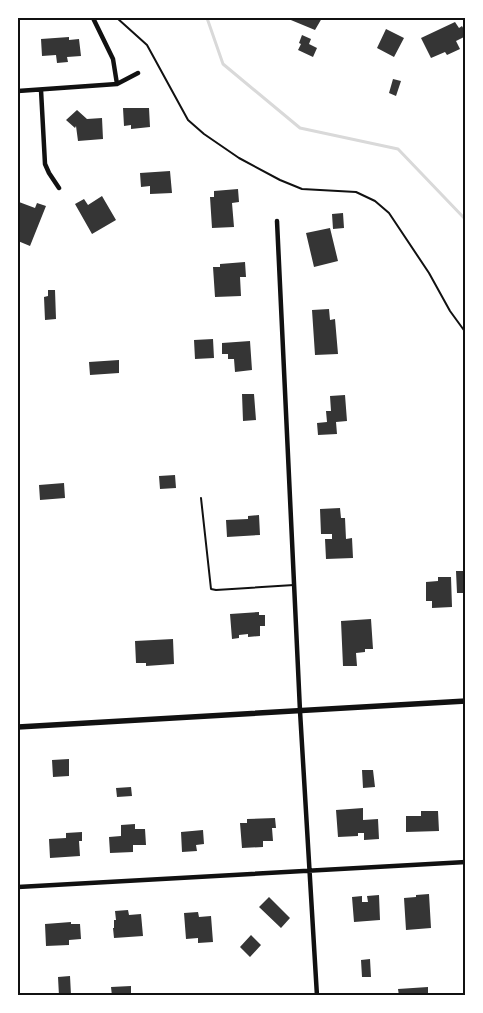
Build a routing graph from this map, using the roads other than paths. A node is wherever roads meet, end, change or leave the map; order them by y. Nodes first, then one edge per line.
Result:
1 (93, 18) edge
2 (138, 73) dead end
3 (117, 84) junction
4 (41, 90) junction
5 (18, 91) edge
6 (58, 188) dead end
7 (277, 221) dead end
8 (201, 498) dead end
9 (295, 585) junction
10 (466, 701) edge
11 (300, 711) junction
12 (18, 727) edge
13 (466, 862) edge
14 (310, 871) junction
15 (18, 887) edge
16 (317, 996) edge

1 - 3 street
2 - 3 street
3 - 4 street
4 - 5 street
4 - 6 street
7 - 9 street
8 - 9 lane
9 - 11 street
10 - 11 main road
11 - 12 main road
11 - 14 street
13 - 14 street
14 - 15 street
14 - 16 street

